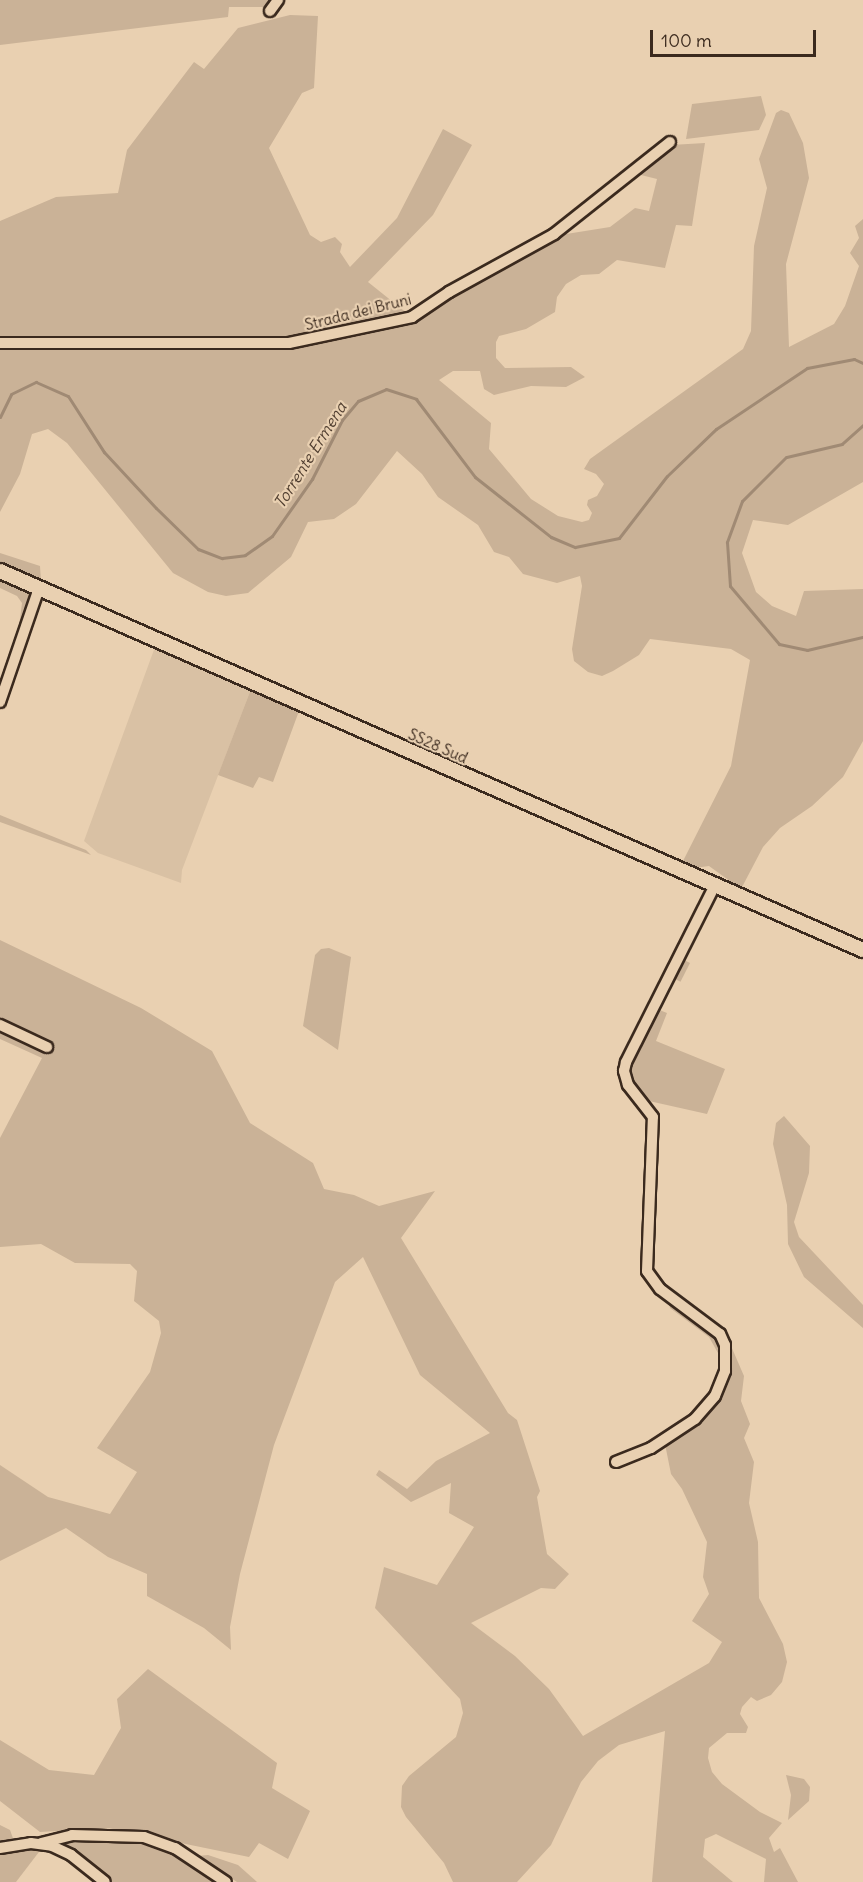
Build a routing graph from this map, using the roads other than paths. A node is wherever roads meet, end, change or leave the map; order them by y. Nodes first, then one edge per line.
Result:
1 (278, 0) edge
2 (270, 11) dead end
3 (670, 142) dead end
4 (0, 343) edge
5 (0, 571) edge
6 (39, 588) junction
7 (0, 702) edge
8 (715, 885) junction
9 (863, 950) edge
10 (0, 1025) edge
11 (47, 1047) dead end
12 (616, 1462) dead end
13 (41, 1843) junction
14 (0, 1848) edge
15 (105, 1882) edge
16 (226, 1882) edge

1 - 2 street
3 - 4 street, Strada dei Bruni
5 - 6 main road, SS28 Sud
6 - 7 street
6 - 8 main road, SS28 Sud
8 - 9 main road, SS28 Sud
8 - 12 street
10 - 11 street
13 - 14 street
13 - 15 street
13 - 16 street

